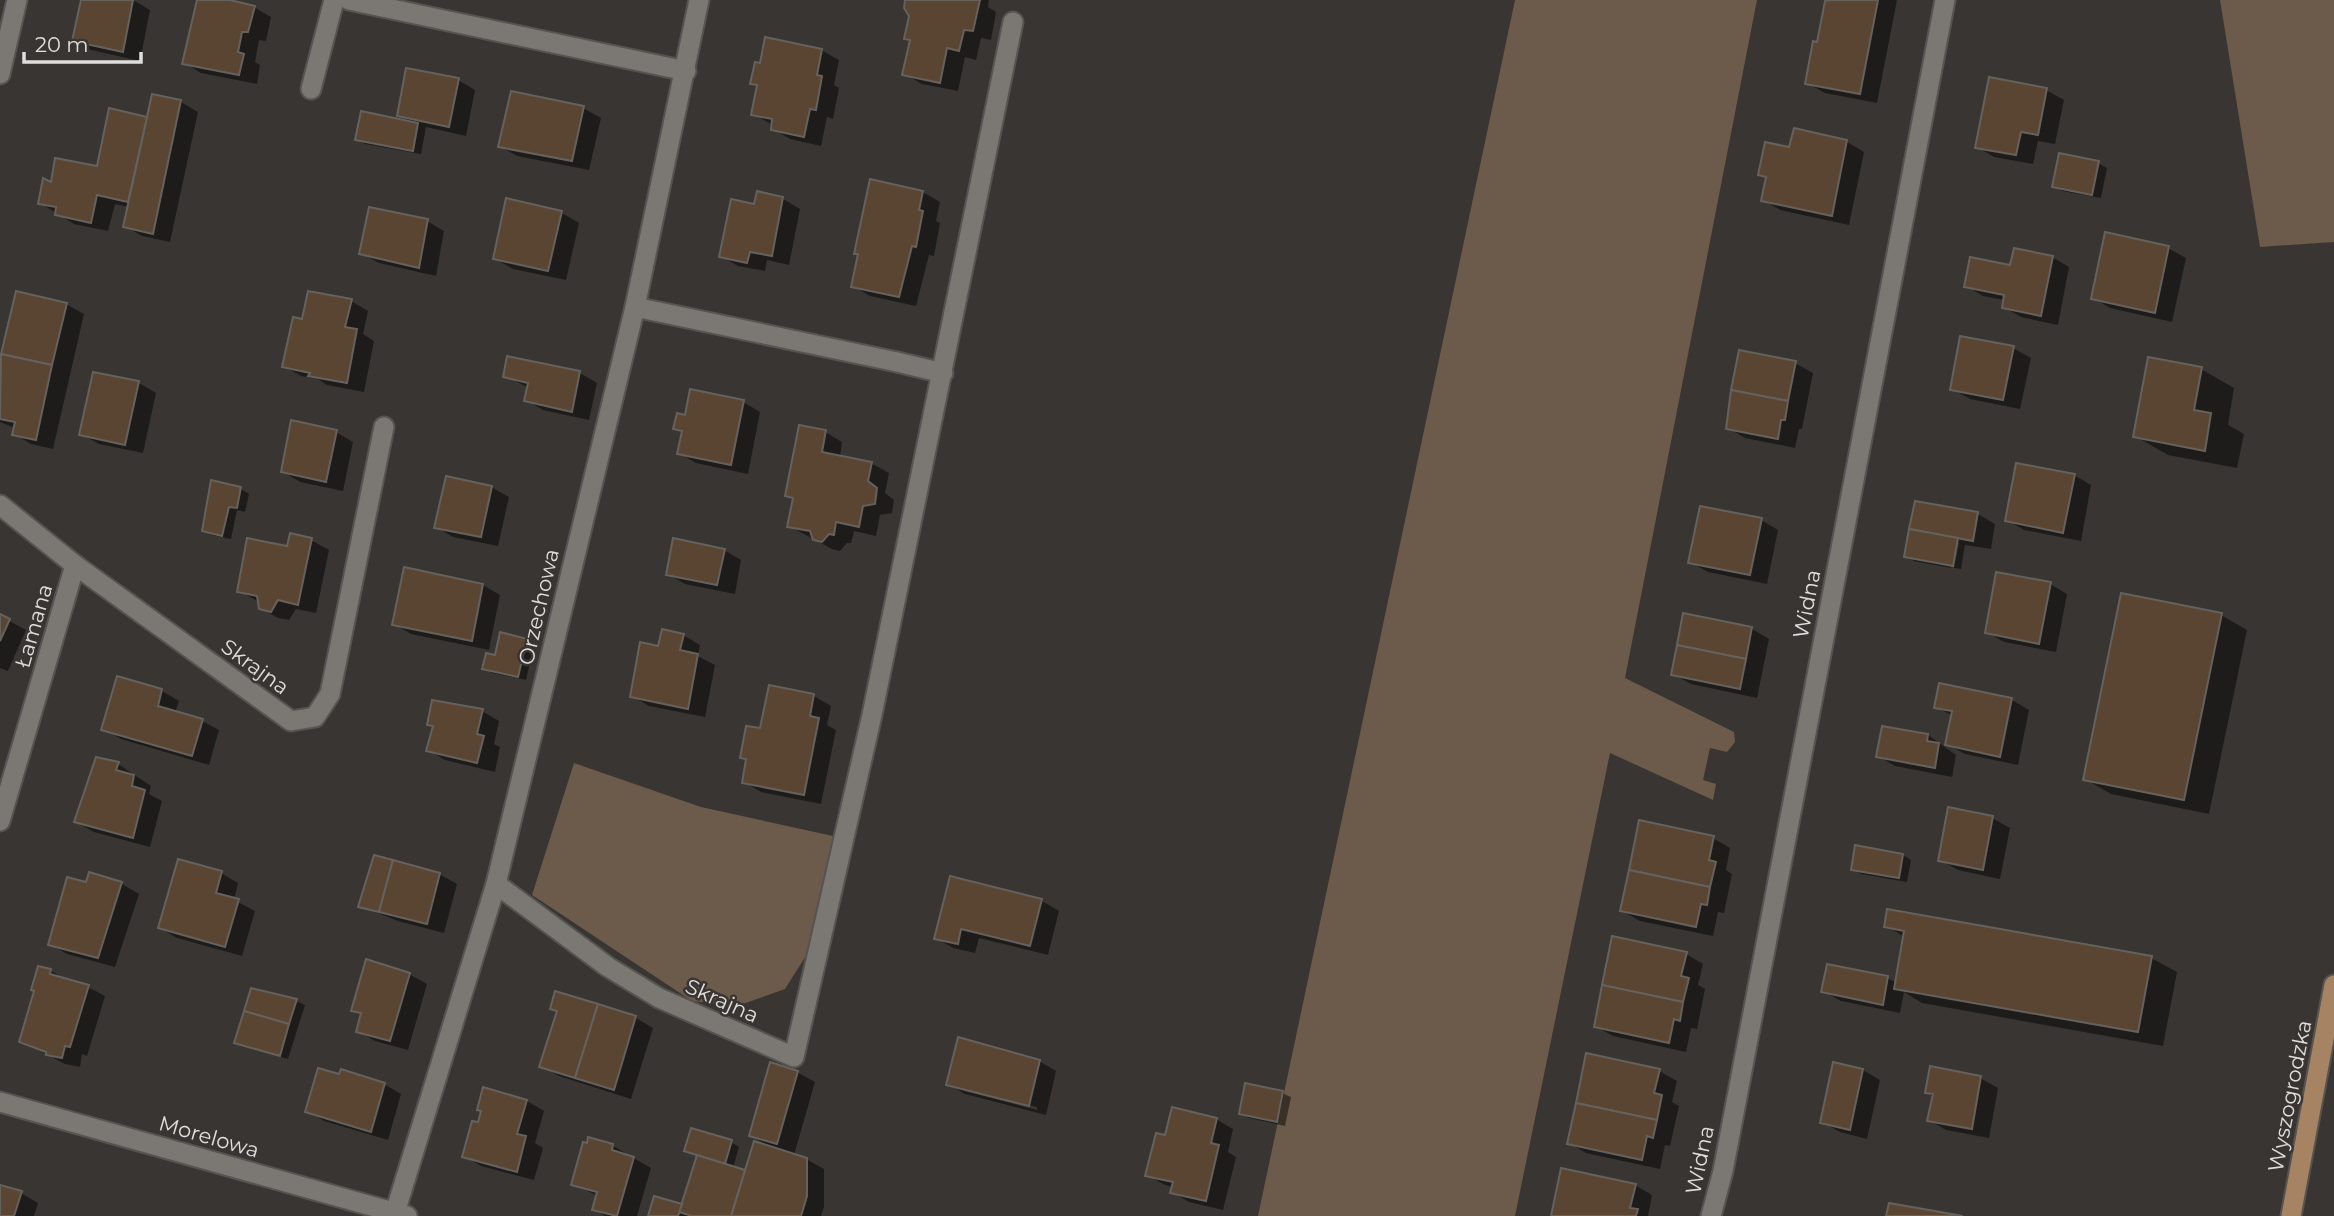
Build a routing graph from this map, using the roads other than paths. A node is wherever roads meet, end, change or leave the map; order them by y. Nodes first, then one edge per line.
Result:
1 (17, 0) edge
2 (334, 0) edge
3 (349, 0) edge
4 (699, 0) edge
5 (1945, 0) edge
6 (1013, 22) dead end
7 (686, 71) junction
8 (0, 74) edge
9 (311, 89) dead end
10 (635, 307) junction
11 (943, 373) junction
12 (384, 427) dead end
13 (0, 505) edge
14 (75, 565) junction
15 (0, 821) edge
16 (496, 884) junction
17 (2334, 985) edge
18 (0, 1102) edge
19 (398, 1215) edge
20 (1711, 1216) edge
21 (2291, 1216) edge

1 - 8 street
2 - 9 street
3 - 7 street
4 - 7 street, Orzechowa
5 - 20 street, Widna
6 - 11 street
7 - 10 street, Orzechowa
10 - 11 street
10 - 16 street, Orzechowa
11 - 16 street, Skrajna
12 - 14 street, Skrajna
13 - 14 street, Skrajna
14 - 15 street, Łamana
16 - 19 street, Orzechowa
17 - 21 main road, Wyszogrodzka
18 - 19 street, Morelowa

